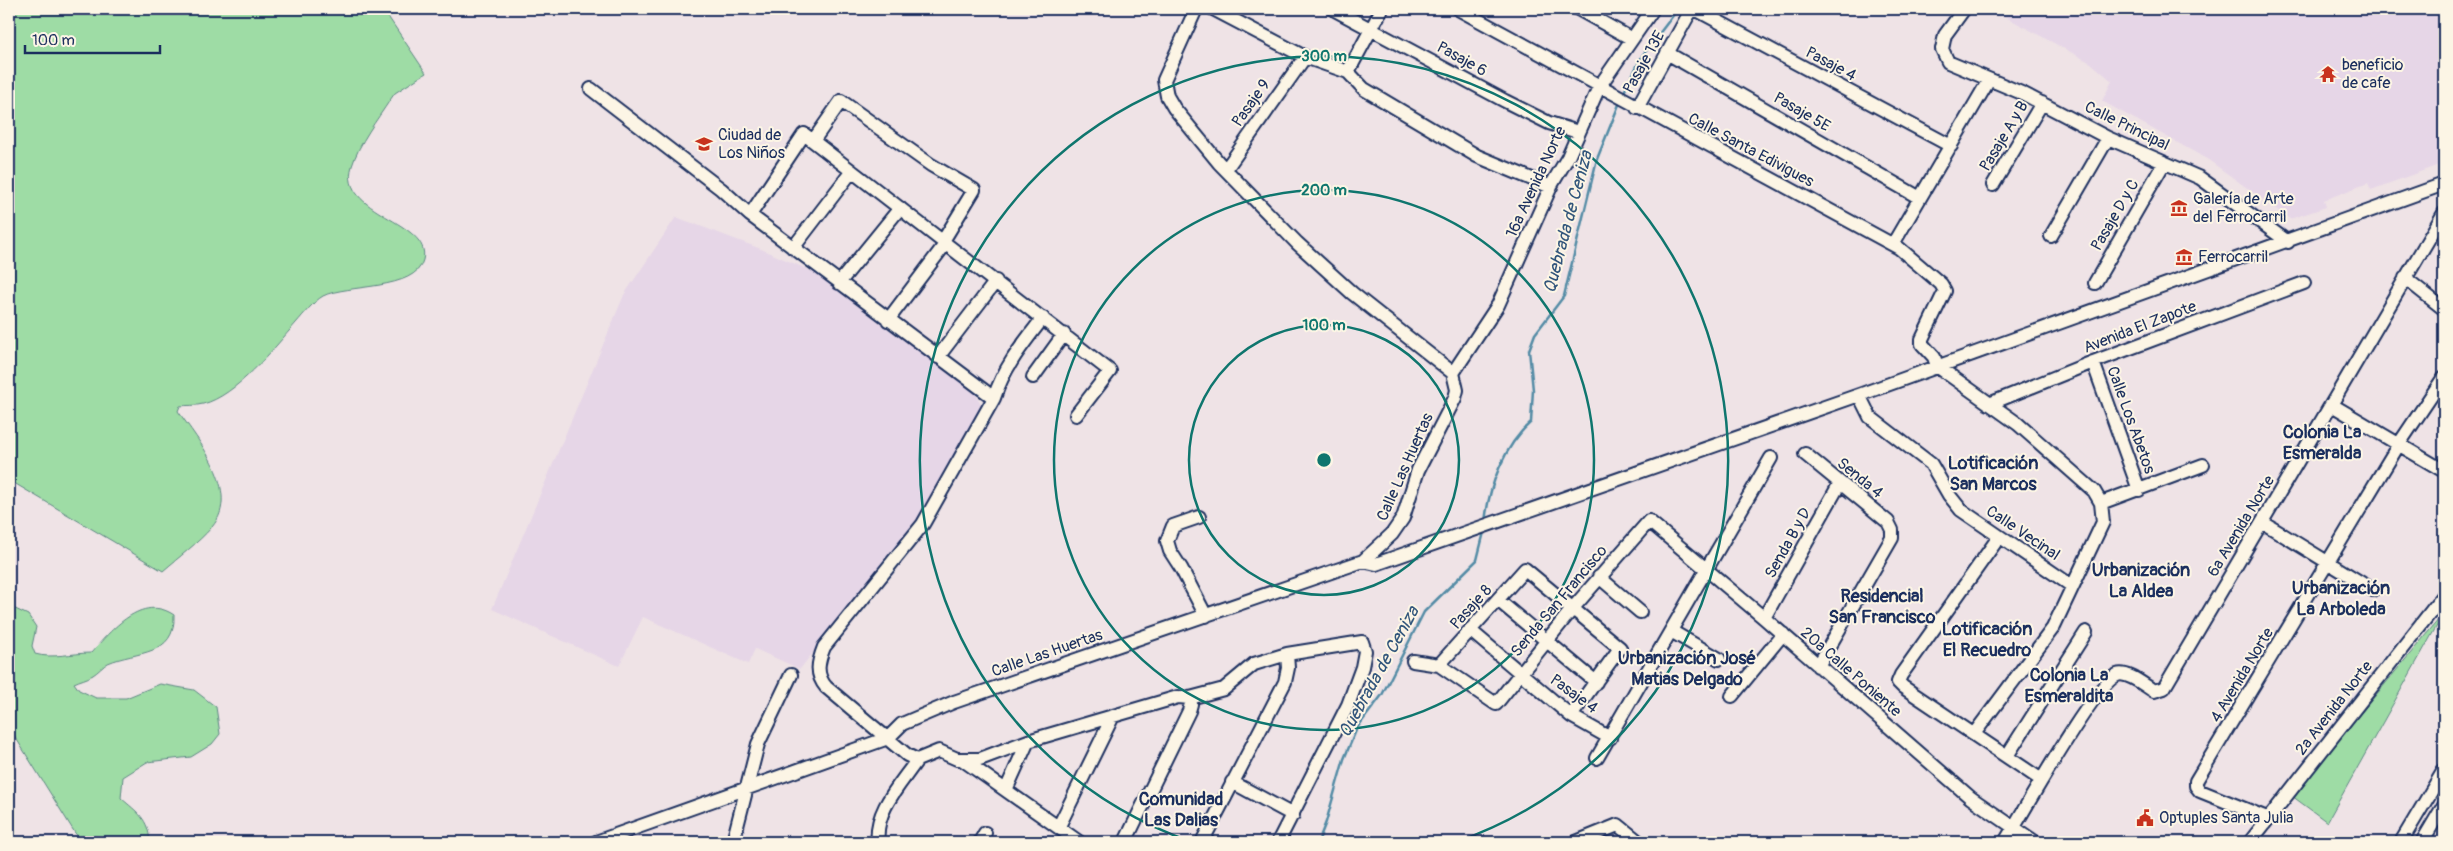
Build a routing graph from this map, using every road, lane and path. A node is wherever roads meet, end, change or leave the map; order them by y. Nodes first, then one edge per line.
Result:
1 (1196, 9) edge
2 (1213, 9) edge
3 (1333, 9) edge
4 (1382, 9) edge
5 (1458, 9) edge
6 (1578, 9) edge
7 (1654, 9) edge
8 (1695, 9) edge
9 (1964, 9) edge
10 (1371, 28) junction
11 (1632, 39) junction
12 (1667, 53) junction
13 (1305, 57) junction
14 (1348, 72) junction
15 (1989, 80) junction
16 (1599, 87) junction
17 (590, 89) dead end
18 (2042, 103) junction
19 (1637, 108) junction
20 (1578, 132) junction
21 (2108, 138) junction
22 (813, 141) junction
23 (1951, 146) junction
24 (2164, 163) junction
25 (1226, 169) junction
26 (852, 171) junction
27 (2444, 184) edge
28 (1993, 185) dead end
29 (1550, 187) junction
30 (1920, 198) junction
31 (900, 208) junction
32 (2444, 213) edge
33 (750, 215) junction
34 (2440, 232) edge
35 (2051, 236) dead end
36 (944, 242) junction
37 (2288, 242) junction
38 (1893, 244) junction
39 (793, 248) junction
40 (2405, 278) junction
41 (996, 281) junction
42 (839, 283) junction
43 (2095, 283) dead end
44 (2304, 283) dead end
45 (2444, 309) edge
46 (1043, 318) junction
47 (888, 320) junction
48 (1064, 334) junction
49 (938, 357) junction
50 (2093, 362) junction
51 (1938, 366) junction
52 (1453, 373) junction
53 (1033, 377) dead end
54 (2443, 381) edge
55 (1859, 395) junction
56 (994, 398) junction
57 (1989, 404) junction
58 (2332, 405) junction
59 (1076, 416) dead end
60 (2399, 444) junction
61 (1805, 454) dead end
62 (1771, 458) dead end
63 (2203, 465) dead end
64 (2444, 471) edge
65 (1840, 483) junction
66 (2139, 490) junction
67 (2100, 503) junction
68 (1199, 517) dead end
69 (1649, 521) joint
70 (2262, 522) junction
71 (2000, 537) junction
72 (1363, 560) junction
73 (2328, 563) junction
74 (1708, 570) junction
75 (1599, 577) junction
76 (2072, 586) junction
77 (2373, 590) dead end
78 (2444, 595) edge
79 (1498, 601) junction
80 (1573, 608) junction
81 (1640, 612) dead end
82 (1206, 616) junction
83 (1764, 618) junction
84 (1471, 631) junction
85 (1671, 631) junction
86 (2086, 632) dead end
87 (1783, 634) junction
88 (1546, 640) junction
89 (1287, 654) junction
90 (1719, 659) dead end
91 (1413, 661) dead end
92 (1439, 665) junction
93 (1818, 666) junction
94 (1520, 673) junction
95 (791, 675) dead end
96 (1596, 682) junction
97 (1732, 696) dead end
98 (1190, 698) junction
99 (1113, 716) junction
100 (1571, 716) junction
101 (1974, 734) junction
102 (888, 738) junction
103 (1610, 738) junction
104 (1028, 741) junction
105 (2007, 756) junction
106 (1597, 758) dead end
107 (917, 760) junction
108 (963, 760) junction
109 (2444, 770) edge
110 (2040, 779) junction
111 (1232, 782) junction
112 (746, 788) junction
113 (1006, 790) junction
114 (2444, 804) edge
115 (1293, 815) junction
116 (2267, 818) junction
117 (1059, 826) junction
118 (2013, 828) junction
119 (614, 839) edge
120 (596, 842) edge
121 (733, 842) edge
122 (878, 842) edge
123 (1079, 842) edge
124 (1125, 842) edge
125 (1202, 842) edge
126 (1278, 842) edge
127 (1576, 842) edge
128 (1640, 842) edge
129 (2005, 842) edge
130 (2035, 842) edge
131 (2250, 842) edge
132 (2402, 842) edge
133 (2422, 842) edge

1 - 25 street
2 - 13 street
3 - 10 street, Pasaje 6
4 - 10 street
5 - 16 street, Calle Santa Edivigues
6 - 11 street
7 - 11 street, 16a Avenida Norte
8 - 12 street, Pasaje 13E
8 - 23 street, Pasaje 4
9 - 15 street, Calle Principal
10 - 14 street
10 - 20 street, Pasaje 6
11 - 16 street, 16a Avenida Norte
12 - 19 street, Pasaje 13E
12 - 30 street, Pasaje 5E
13 - 14 street
13 - 25 street, Pasaje 9
14 - 29 street
15 - 18 street, Calle Principal
15 - 23 street
16 - 19 street, Calle Santa Edivigues
16 - 20 street, 16a Avenida Norte
17 - 33 street
18 - 21 street, Calle Principal
18 - 28 street, Pasaje A y B
19 - 38 street, Calle Santa Edivigues
20 - 29 street, 16a Avenida Norte
21 - 24 street, Calle Principal
21 - 35 street
22 - 26 street
22 - 33 street
22 - 36 street
23 - 30 street
24 - 37 street, Calle Principal
24 - 43 street, Pasaje D y C
25 - 52 street
26 - 31 street
26 - 39 street
27 - 37 street
29 - 52 street, 16a Avenida Norte
30 - 38 street
31 - 36 street
31 - 42 street
32 - 34 street, 6a Avenida Norte
33 - 39 street
34 - 40 street, 6a Avenida Norte
36 - 41 street
36 - 47 street
37 - 51 street
38 - 51 street, Calle Santa Edivigues
39 - 42 street
40 - 45 street
40 - 58 street, 6a Avenida Norte
41 - 46 street
41 - 49 street
42 - 47 street
44 - 50 street, Avenida El Zapote
46 - 48 street
46 - 56 street
47 - 49 street
48 - 53 street
48 - 59 street
49 - 56 street
50 - 57 street, Avenida El Zapote
50 - 66 street, Calle Los Abetos
51 - 55 street
51 - 57 street
52 - 72 street, Calle Las Huertas
54 - 60 street, 4 Avenida Norte
55 - 71 street, Calle Vecinal
55 - 72 street
56 - 102 street
57 - 67 street
58 - 60 street
58 - 70 street, 6a Avenida Norte
60 - 64 street
60 - 73 street, 4 Avenida Norte
61 - 65 street, Senda 4
62 - 74 street
63 - 66 street
65 - 83 street, Senda B y D
65 - 93 street, Senda 4
66 - 67 street
67 - 76 street
68 - 82 street
69 - 74 street, 20a Calle Poniente
69 - 75 street, Senda San Francisco
70 - 73 street
70 - 110 street, 6a Avenida Norte
71 - 76 street, Calle Vecinal
71 - 101 street
72 - 82 street, Calle Las Huertas
73 - 77 street
73 - 116 street, 4 Avenida Norte
74 - 83 street, 20a Calle Poniente
74 - 85 street
75 - 80 street, Senda San Francisco
75 - 81 street
76 - 101 street
78 - 116 street, 2a Avenida Norte
79 - 80 street, Pasaje 8
79 - 84 street, Pasaje 8
79 - 88 street
80 - 88 street, Senda San Francisco
80 - 96 street
82 - 102 street, Calle Las Huertas
83 - 87 street, 20a Calle Poniente
84 - 92 street, Pasaje 8
84 - 94 street, Pasaje 4
85 - 90 street
85 - 103 street
86 - 105 street
87 - 93 street, 20a Calle Poniente
87 - 97 street
88 - 94 street, Senda San Francisco
88 - 96 street
89 - 98 street
89 - 111 street
89 - 115 street
91 - 92 street
92 - 94 street, Senda San Francisco
93 - 118 street, 20a Calle Poniente
94 - 100 street, Pasaje 4
95 - 112 street
96 - 100 street
98 - 99 street
98 - 124 street
99 - 104 street
99 - 117 street
100 - 103 street, Pasaje 4
101 - 105 street
102 - 107 street
102 - 112 street
103 - 106 street
104 - 108 street
104 - 113 street
105 - 110 street
107 - 108 street
107 - 122 street
108 - 113 street
109 - 132 street
110 - 118 street, 6a Avenida Norte
111 - 115 street
111 - 125 street
112 - 119 street
112 - 121 street
113 - 117 street
114 - 133 street
115 - 126 street
116 - 131 street, 2a Avenida Norte
117 - 123 street
118 - 129 street, 6a Avenida Norte
118 - 130 street, 20a Calle Poniente
119 - 120 street
127 - 128 street

